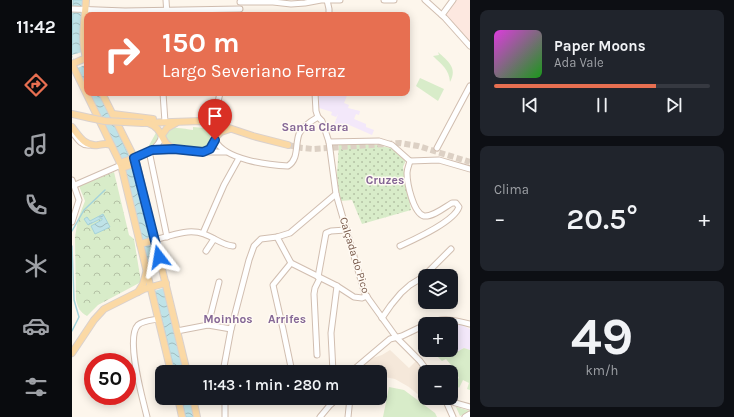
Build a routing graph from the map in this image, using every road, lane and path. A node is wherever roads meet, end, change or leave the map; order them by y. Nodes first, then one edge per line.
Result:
1 (86, 0) edge
2 (166, 0) edge
3 (322, 0) edge
4 (328, 0) edge
5 (340, 0) edge
6 (384, 0) edge
7 (394, 0) edge
8 (425, 0) edge
9 (453, 0) edge
10 (240, 1) edge
11 (240, 8) junction
12 (72, 9) edge
13 (86, 9) junction
14 (166, 9) junction
15 (86, 12) edge
16 (166, 12) edge
17 (239, 12) edge
18 (329, 12) edge
19 (442, 15) junction
20 (84, 27) edge
21 (84, 44) edge
22 (470, 46) edge
23 (84, 61) edge
24 (72, 64) edge
25 (74, 76) edge
26 (470, 86) edge
27 (84, 95) edge
28 (85, 96) edge
29 (104, 96) edge
30 (163, 96) edge
31 (219, 96) edge
32 (315, 96) edge
33 (72, 114) edge
34 (113, 114) junction
35 (318, 117) junction
36 (181, 121) junction
37 (201, 121) junction
38 (164, 122) junction
39 (145, 123) junction
40 (213, 124) junction
41 (72, 127) edge
42 (231, 129) junction
43 (72, 132) edge
44 (162, 135) junction
45 (215, 139) junction
46 (329, 142) junction
47 (90, 145) junction
48 (111, 145) junction
49 (288, 145) tunnel mouth
50 (437, 148) dead end
51 (174, 149) junction
52 (151, 151) junction
53 (203, 152) junction
54 (226, 152) junction
55 (239, 158) junction
56 (133, 161) junction
57 (410, 161) junction
58 (122, 165) junction
59 (470, 169) edge
60 (73, 182) edge
61 (336, 194) junction
62 (72, 222) edge
63 (346, 230) junction
64 (203, 233) junction
65 (277, 237) junction
66 (167, 238) junction
67 (214, 239) junction
68 (154, 241) junction
69 (142, 244) junction
70 (233, 246) dead end
71 (400, 246) dead end
72 (206, 250) dead end
73 (451, 250) dead end
74 (291, 263) junction
75 (146, 270) junction
76 (319, 278) junction
77 (218, 282) dead end
78 (166, 284) junction
79 (336, 286) junction
80 (151, 287) junction
81 (138, 292) junction
82 (367, 296) junction
83 (382, 318) junction
84 (158, 319) junction
85 (458, 321) edge
86 (470, 324) edge
87 (208, 325) junction
88 (418, 328) edge
89 (231, 329) junction
90 (177, 331) junction
91 (396, 337) junction
92 (72, 353) edge
93 (317, 355) dead end
94 (169, 365) edge
95 (185, 365) edge
96 (224, 365) edge
97 (291, 365) edge
98 (333, 365) edge
99 (360, 365) edge
100 (423, 365) edge
101 (458, 403) edge
102 (179, 405) edge
103 (194, 405) edge
104 (225, 405) edge
105 (330, 405) edge
106 (349, 405) edge
107 (448, 405) edge
108 (470, 407) edge
109 (470, 414) edge
110 (147, 417) edge
111 (182, 417) edge
112 (197, 417) edge
113 (225, 417) edge
114 (320, 417) edge
115 (348, 417) edge
116 (453, 417) edge
117 (465, 417) edge

1 - 13 main road
2 - 14 street
3 - 4 street
3 - 10 street
4 - 5 street
4 - 18 street
6 - 7 street
8 - 19 street
9 - 19 street
10 - 11 street
11 - 14 street
11 - 17 street
12 - 13 street
13 - 14 street
13 - 15 main road
14 - 16 street
19 - 22 street
20 - 21 main road
23 - 24 main road
24 - 25 main road
25 - 27 main road
26 - 50 street
28 - 48 main road
29 - 34 main road
30 - 38 street
31 - 40 street
32 - 35 street, Calçada do Pico
33 - 39 main road, bridge
34 - 38 main road
34 - 56 main road
35 - 46 street, Calçada do Pico
35 - 55 street
36 - 37 main road
36 - 38 main road
36 - 44 main road
37 - 40 main road
37 - 45 main road
38 - 39 main road
39 - 44 main road
40 - 42 main road
41 - 47 main road
42 - 45 main road
42 - 49 main road
43 - 47 street
44 - 51 main road
44 - 52 street
45 - 53 main road
45 - 54 street
46 - 57 street
46 - 61 street, Calçada do Pico
47 - 48 main road
48 - 58 main road
51 - 52 street
51 - 53 main road
52 - 56 street
52 - 66 street
53 - 54 street
54 - 55 street
55 - 64 street
56 - 58 main road
56 - 68 main road
57 - 59 street
57 - 71 street
58 - 60 street
58 - 69 main road
60 - 62 street
61 - 63 street, Calçada do Pico
61 - 65 street
63 - 76 street
63 - 82 street, Calçada do Pico
64 - 66 street
64 - 67 street
65 - 74 street
65 - 89 street
66 - 68 street
67 - 70 street
67 - 72 street
68 - 69 main road
68 - 78 main road
69 - 75 main road
73 - 83 street
74 - 76 street
74 - 97 street
75 - 80 main road
75 - 81 main road
76 - 79 street
76 - 93 street
77 - 87 street
78 - 80 main road
78 - 90 main road
79 - 82 street
79 - 98 street
80 - 81 main road
80 - 84 main road
81 - 92 main road
82 - 83 street, Calçada do Pico
83 - 91 street, Calçada do Pico
84 - 94 main road
84 - 110 street
85 - 86 street
87 - 89 street
87 - 90 street
88 - 91 street
89 - 96 street
90 - 95 main road
91 - 99 street
91 - 100 street, Calçada do Pico
101 - 108 street
102 - 111 main road
103 - 112 main road
104 - 113 street
105 - 114 street
106 - 115 street
107 - 116 street
109 - 117 street

